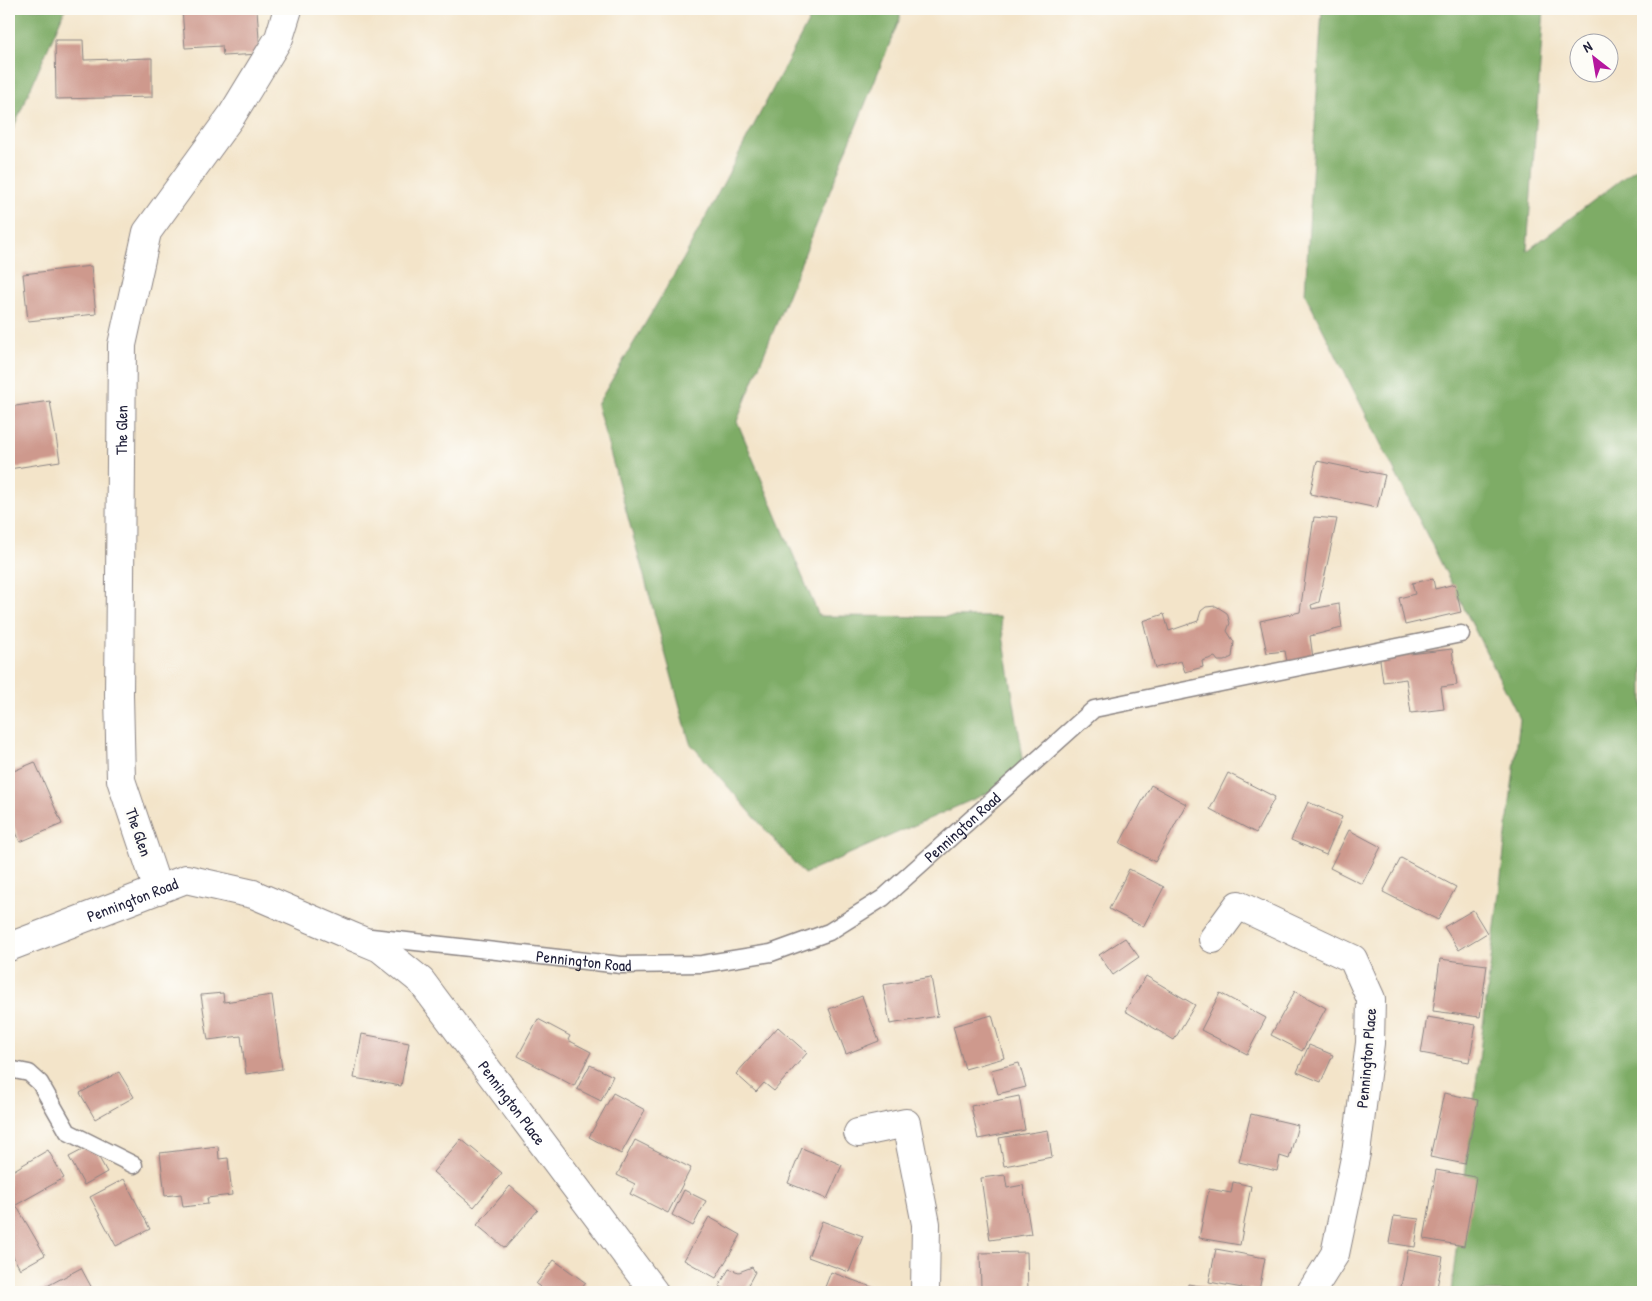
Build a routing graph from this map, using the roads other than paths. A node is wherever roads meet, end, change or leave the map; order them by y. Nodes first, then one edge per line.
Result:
1 (288, 9) edge
2 (1461, 634) dead end
3 (158, 890) junction
4 (351, 936) junction
5 (1213, 940) dead end
6 (9, 947) edge
7 (9, 1069) edge
8 (858, 1132) dead end
9 (134, 1165) dead end
10 (654, 1292) edge
11 (925, 1292) edge
12 (1311, 1292) edge

1 - 3 street, The Glen
2 - 4 lane, Pennington Road
3 - 4 street, Pennington Road
3 - 6 street, Pennington Road
4 - 10 street, Pennington Place
5 - 12 street, Pennington Place
7 - 9 lane
8 - 11 street

